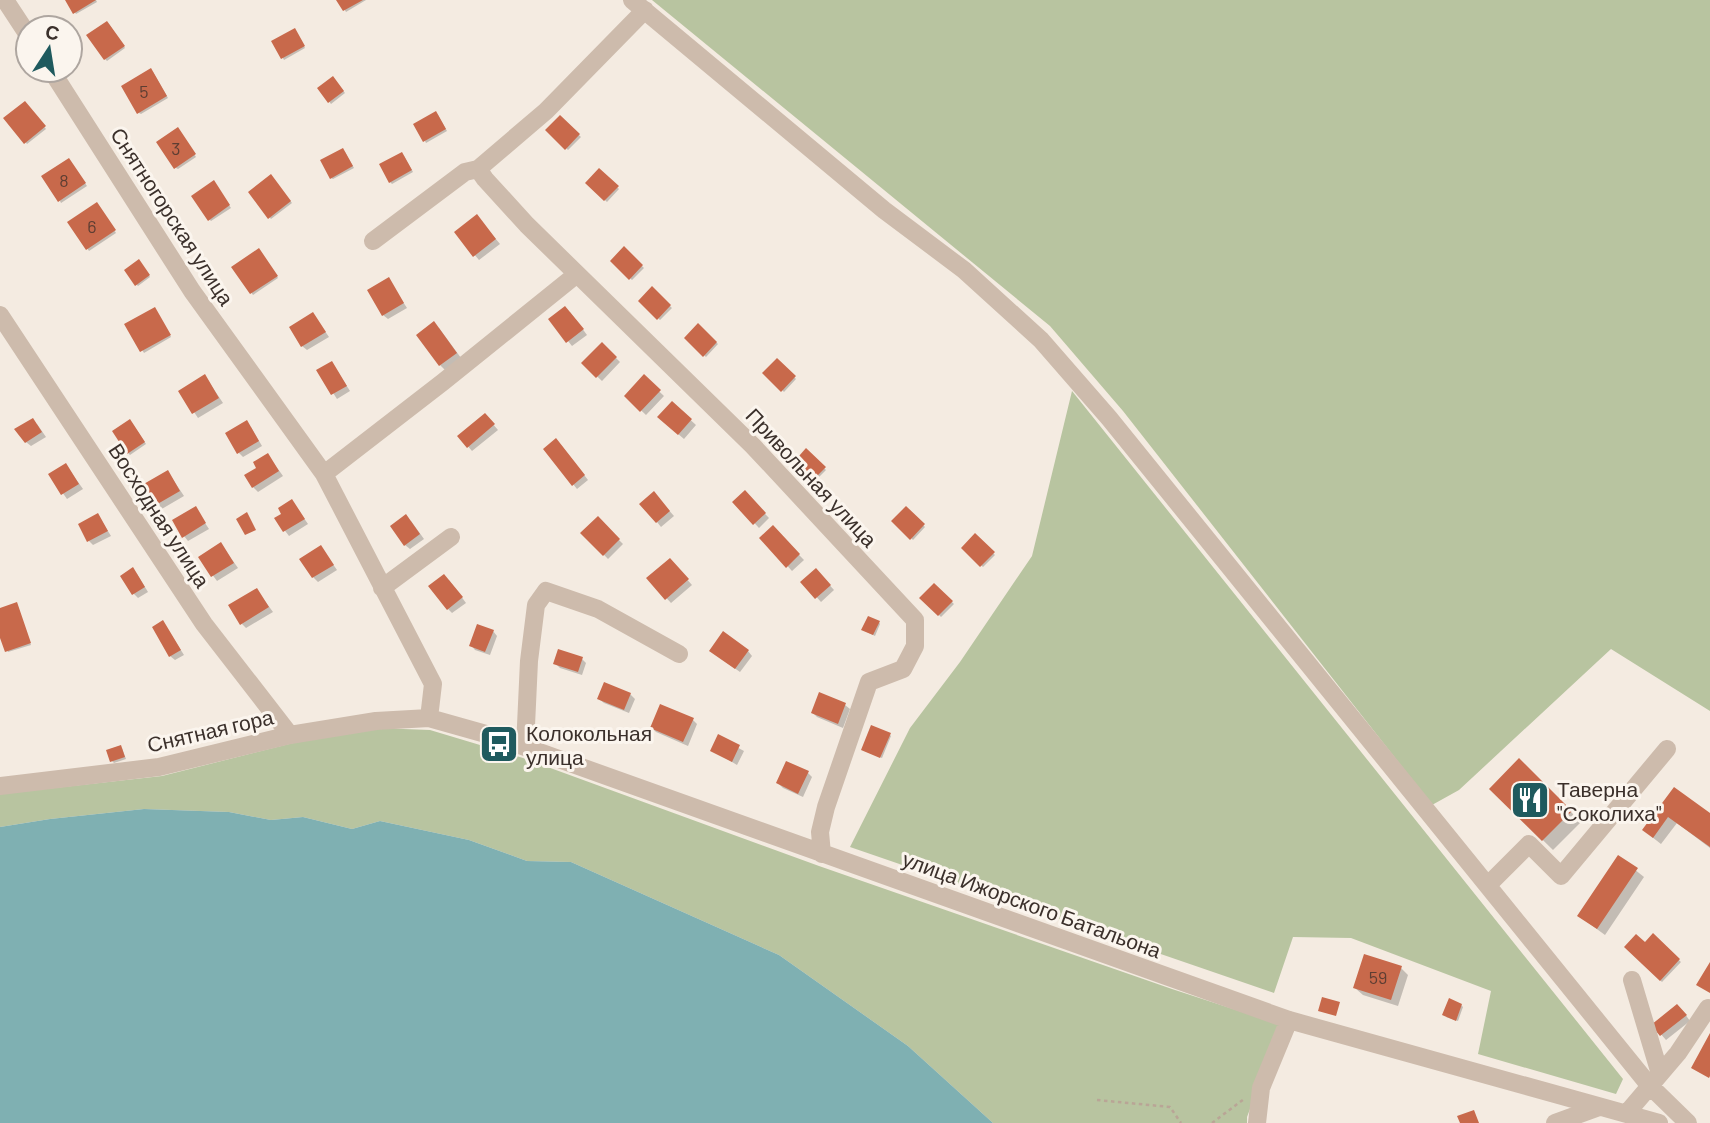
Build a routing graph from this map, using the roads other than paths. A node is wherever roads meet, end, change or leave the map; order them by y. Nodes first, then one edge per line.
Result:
1 (638, 5) edge
2 (60, 84) edge
3 (481, 174) junction
4 (373, 242) dead end
5 (577, 274) junction
6 (0, 315) edge
7 (324, 474) junction
8 (451, 537) dead end
9 (382, 588) junction
10 (679, 654) dead end
11 (429, 718) junction
12 (290, 735) junction
13 (525, 747) junction
14 (1667, 748) dead end
15 (0, 786) edge
16 (822, 854) junction
17 (1488, 885) junction
18 (1632, 980) dead end
19 (1708, 1008) dead end
20 (1289, 1020) junction
21 (1654, 1080) junction
22 (1599, 1107) junction
23 (1626, 1114) junction
24 (1257, 1123) edge
25 (1555, 1123) edge
26 (1658, 1123) edge
27 (1688, 1123) edge

1 - 3 street
1 - 17 street
2 - 7 street, Снятногорская улица
3 - 4 street
3 - 5 street, Привольная улица
5 - 7 street
5 - 16 street, Привольная улица
6 - 12 street, Восходная улица
7 - 9 street
8 - 9 street
9 - 11 street
10 - 13 street
11 - 12 street, Снятная гора
11 - 13 street, улица Ижорского Батальона
12 - 15 street, Снятная гора
13 - 16 street, улица Ижорского Батальона
14 - 17 street
16 - 20 street, улица Ижорского Батальона
17 - 21 street
18 - 21 street
19 - 21 street
20 - 22 street, улица Ижорского Батальона
20 - 24 street
21 - 23 street
21 - 27 street
22 - 23 street, улица Ижорского Батальона
22 - 25 street
23 - 26 street, улица Ижорского Батальона

